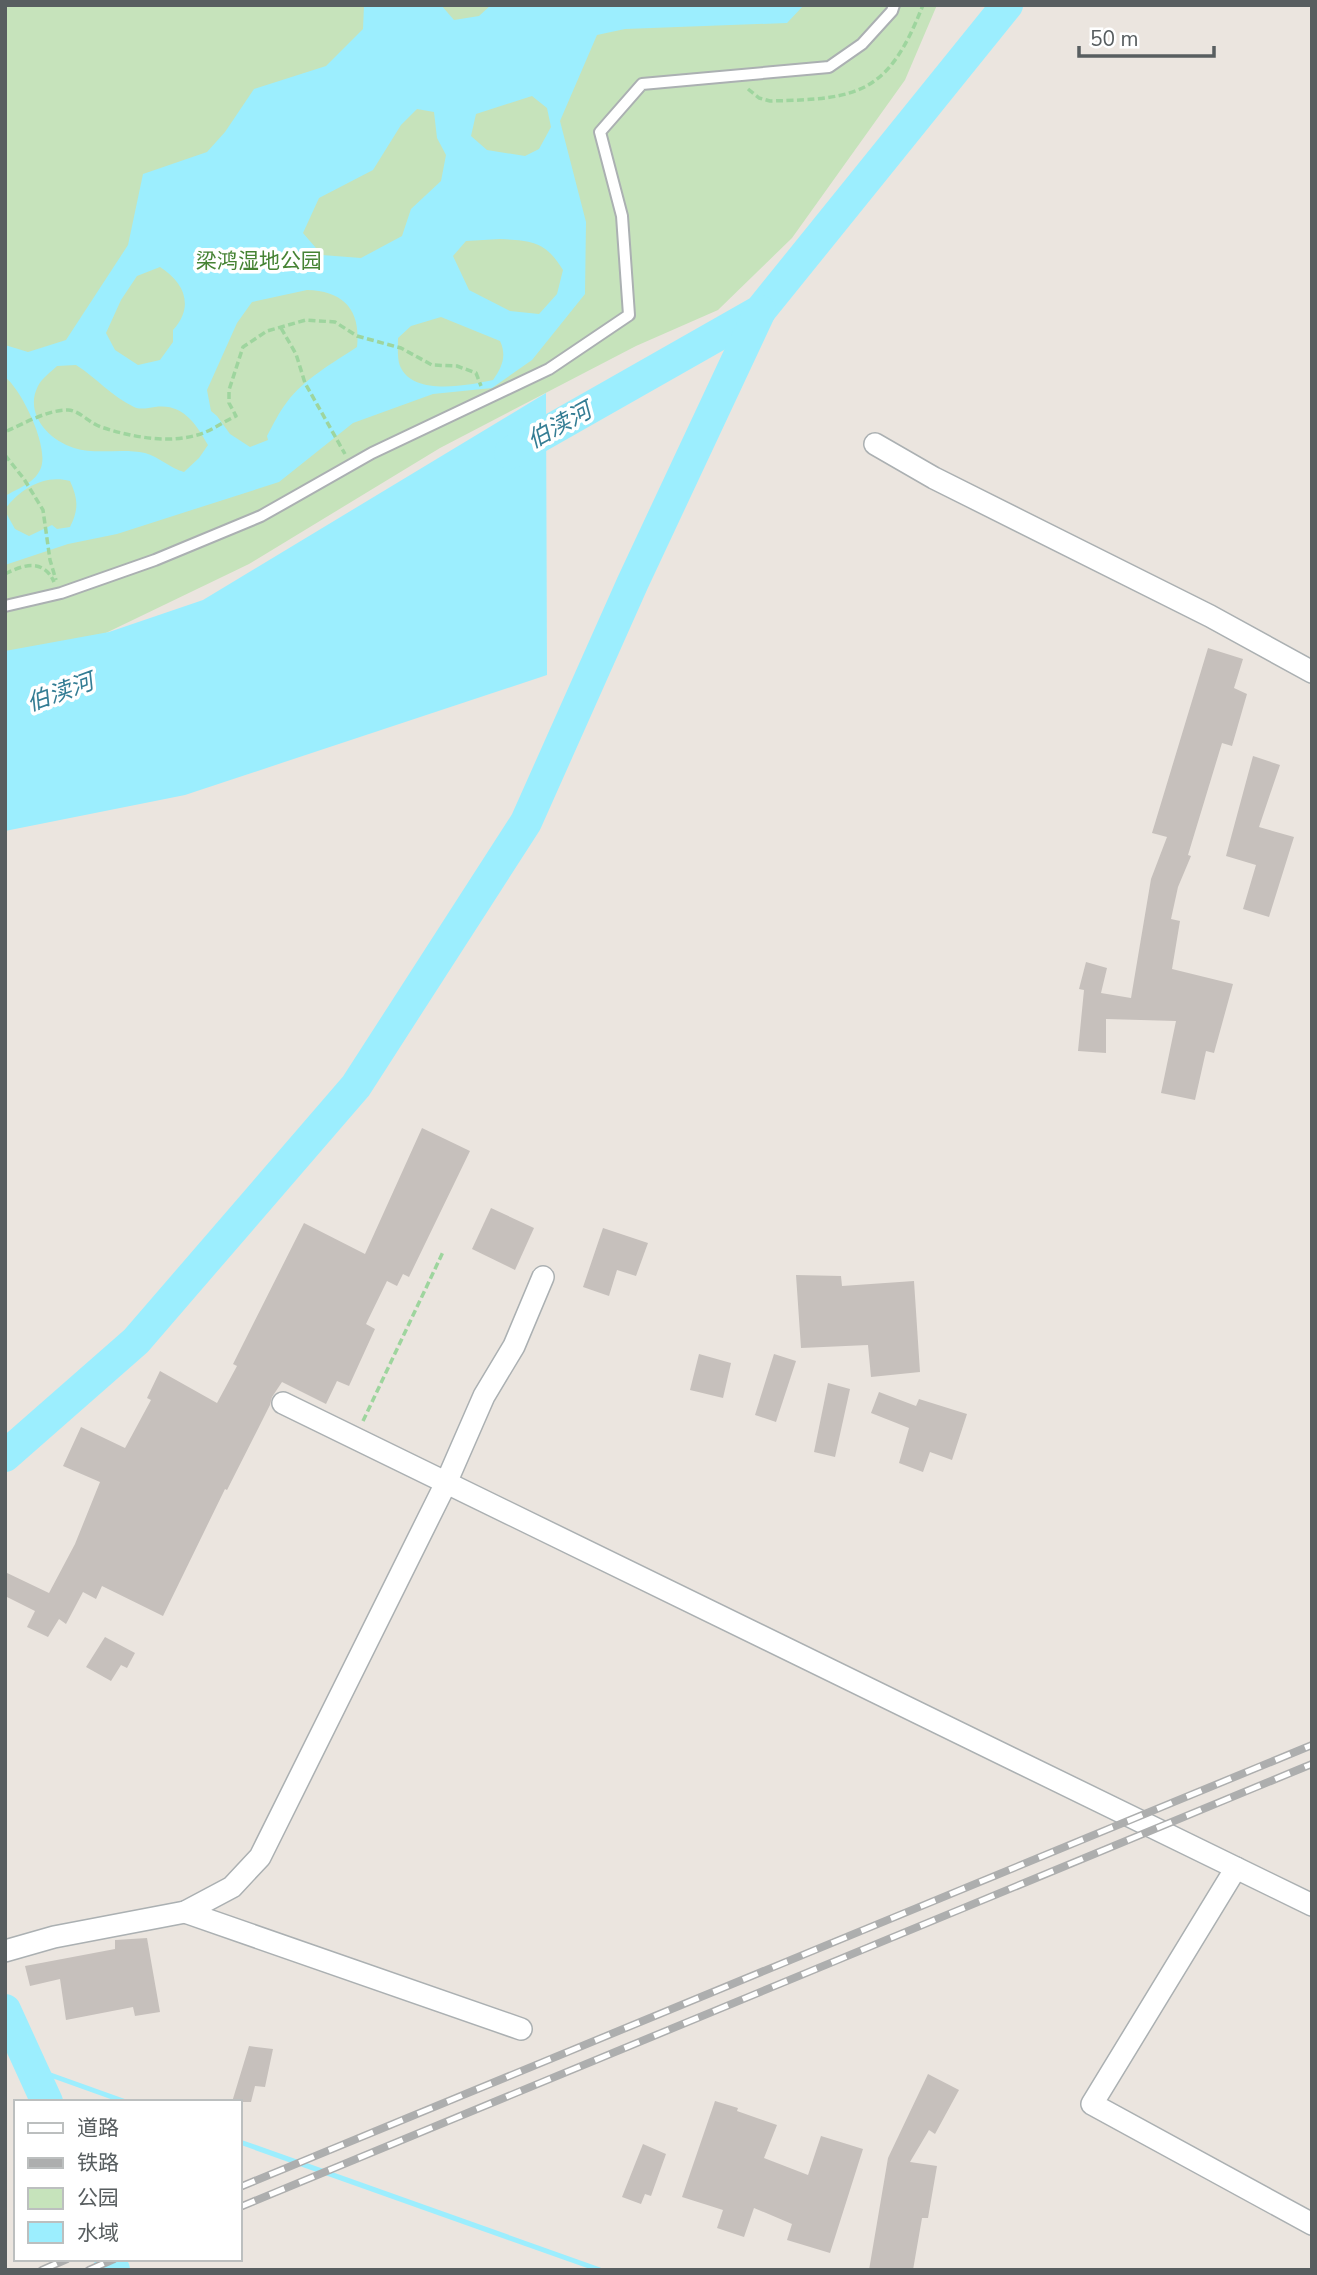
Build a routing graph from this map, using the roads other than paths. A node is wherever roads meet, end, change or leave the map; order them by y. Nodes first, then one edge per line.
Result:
1 (894, 5) edge
2 (875, 444) dead end
3 (5, 606) edge
4 (1312, 672) edge
5 (543, 1277) dead end
6 (283, 1403) dead end
7 (446, 1483) junction
8 (1236, 1868) junction
9 (1312, 1905) edge
10 (185, 1912) junction
11 (5, 1951) edge
12 (521, 2029) dead end
13 (1312, 2224) edge

1 - 3 lane
2 - 4 street
5 - 7 street
6 - 7 street
7 - 8 street
7 - 10 street
8 - 9 street
8 - 13 street
10 - 11 street
10 - 12 street

